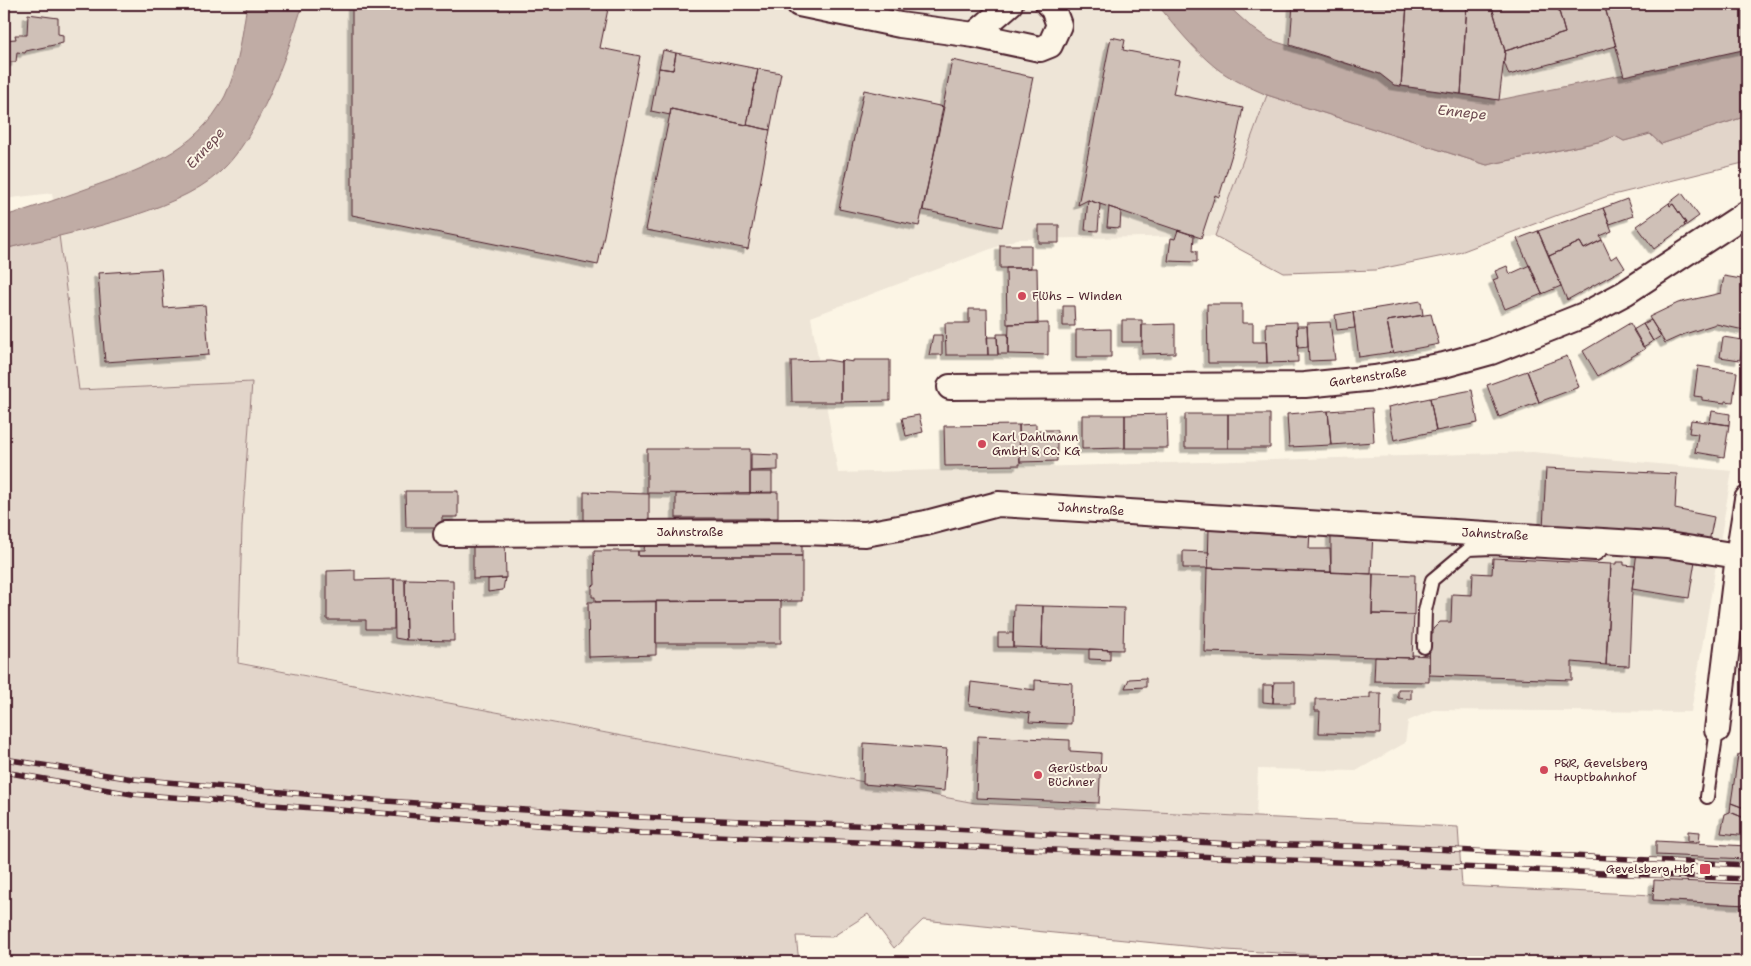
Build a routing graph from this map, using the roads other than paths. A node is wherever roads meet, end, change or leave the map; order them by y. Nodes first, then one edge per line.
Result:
1 (799, 4) edge
2 (1010, 4) edge
3 (1048, 4) edge
4 (974, 35) junction
5 (1747, 213) edge
6 (950, 387) dead end
7 (1747, 499) edge
8 (446, 534) dead end
9 (1602, 540) junction
10 (1740, 566) edge
11 (1424, 647) dead end
12 (1717, 730) joint
13 (1707, 797) dead end

1 - 4 street
2 - 4 street
3 - 4 street
5 - 6 street, Gartenstraße
7 - 10 street
8 - 9 street, Jahnstraße
9 - 10 street, Jahnstraße
9 - 11 lane
10 - 12 street
12 - 13 lane

